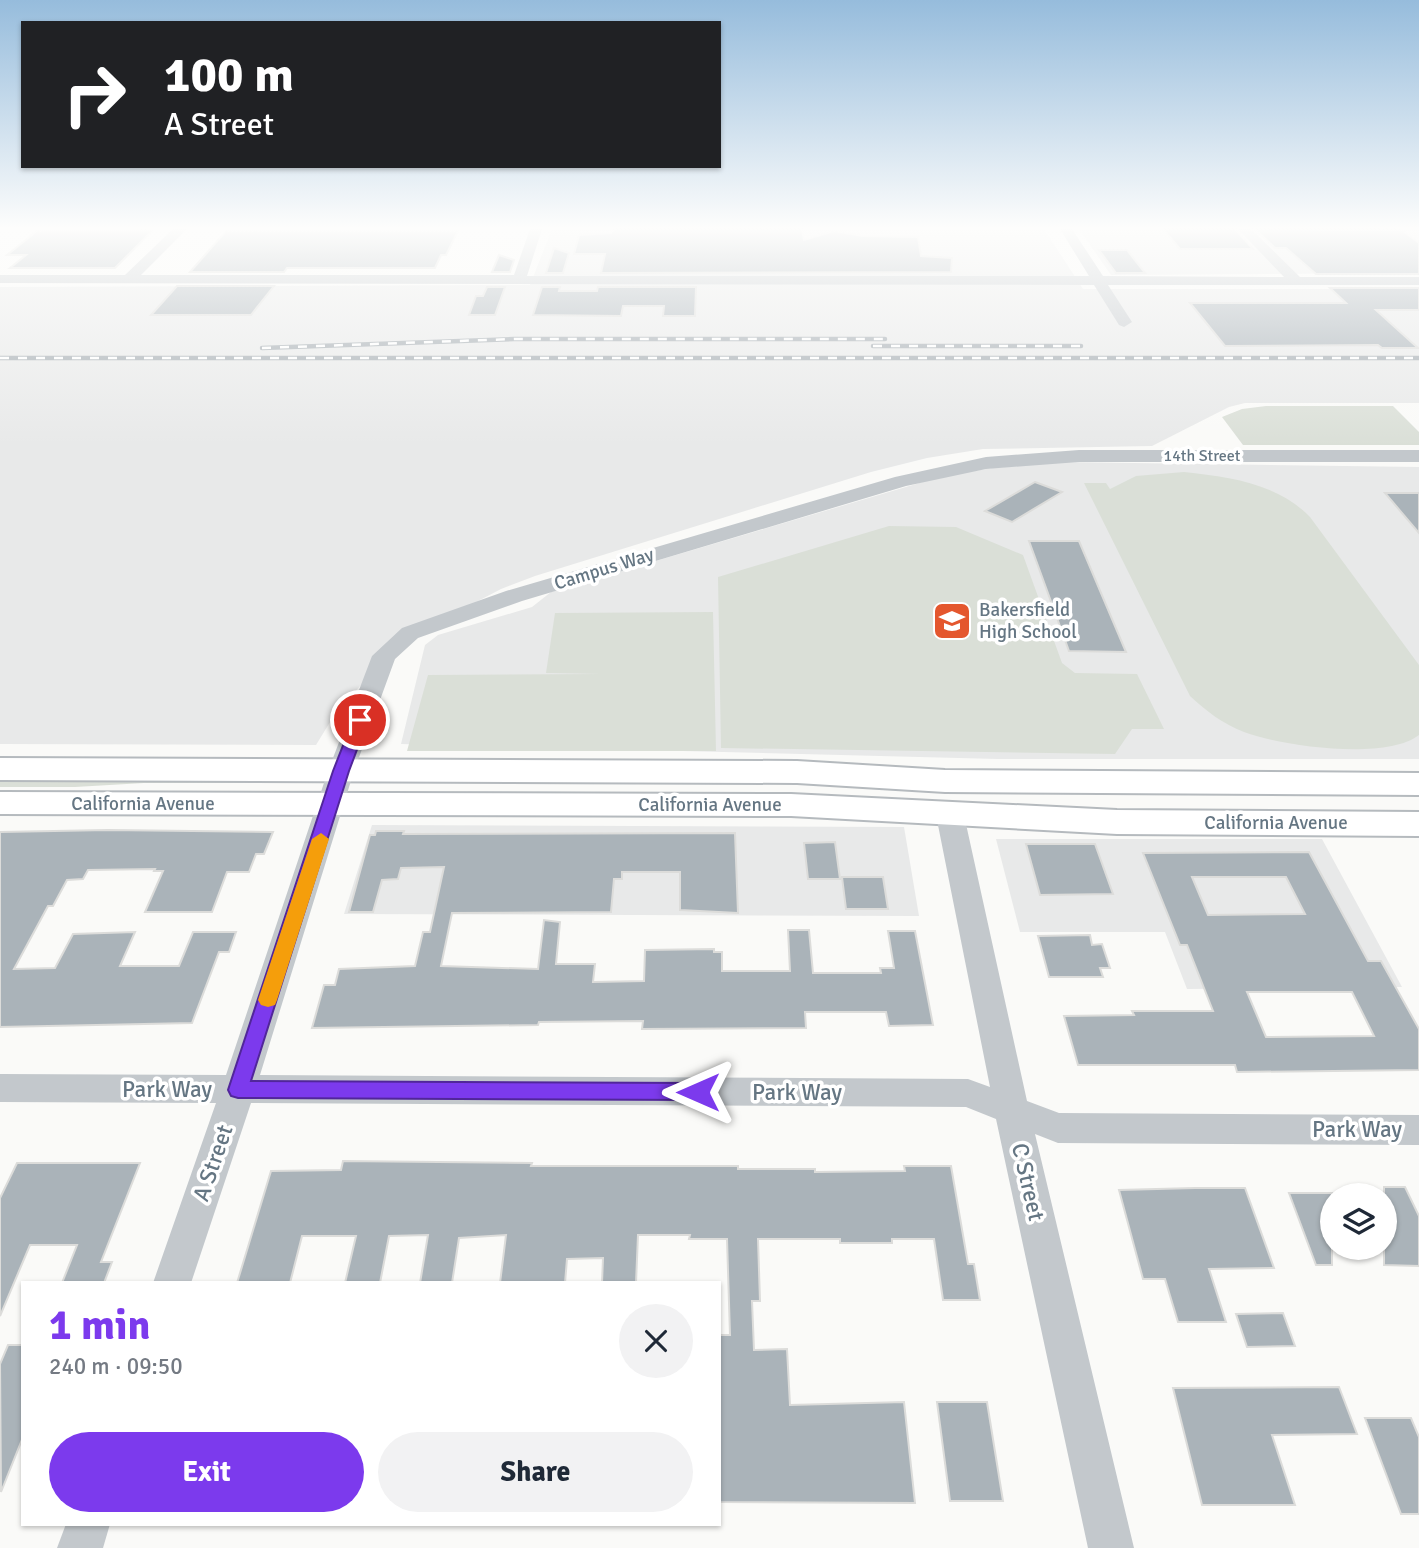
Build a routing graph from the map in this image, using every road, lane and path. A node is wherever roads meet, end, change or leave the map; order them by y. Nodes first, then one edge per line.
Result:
1 (1111, 301) edge
2 (1124, 322) dead end
3 (1419, 456) edge
4 (986, 463) joint
5 (0, 769) edge
6 (341, 771) junction
7 (1419, 784) edge
8 (0, 803) edge
9 (332, 804) junction
10 (950, 815) junction
11 (1419, 824) edge
12 (0, 1088) edge
13 (238, 1090) junction
14 (1012, 1111) junction
15 (1419, 1130) edge
16 (173, 1281) edge
17 (87, 1526) edge
18 (80, 1548) edge
19 (1111, 1548) edge

1 - 2 street
3 - 4 street, 14th Street
4 - 6 street, Campus Way
5 - 6 main road, California Avenue
6 - 7 main road, California Avenue
6 - 9 street, Campus Way
8 - 9 main road, California Avenue
9 - 10 main road, California Avenue
9 - 13 street, A Street
10 - 11 main road, California Avenue
10 - 14 street, C Street
12 - 13 street, Park Way
13 - 14 street, Park Way
13 - 16 street, A Street
14 - 15 street, Park Way
14 - 19 street, C Street
17 - 18 street

